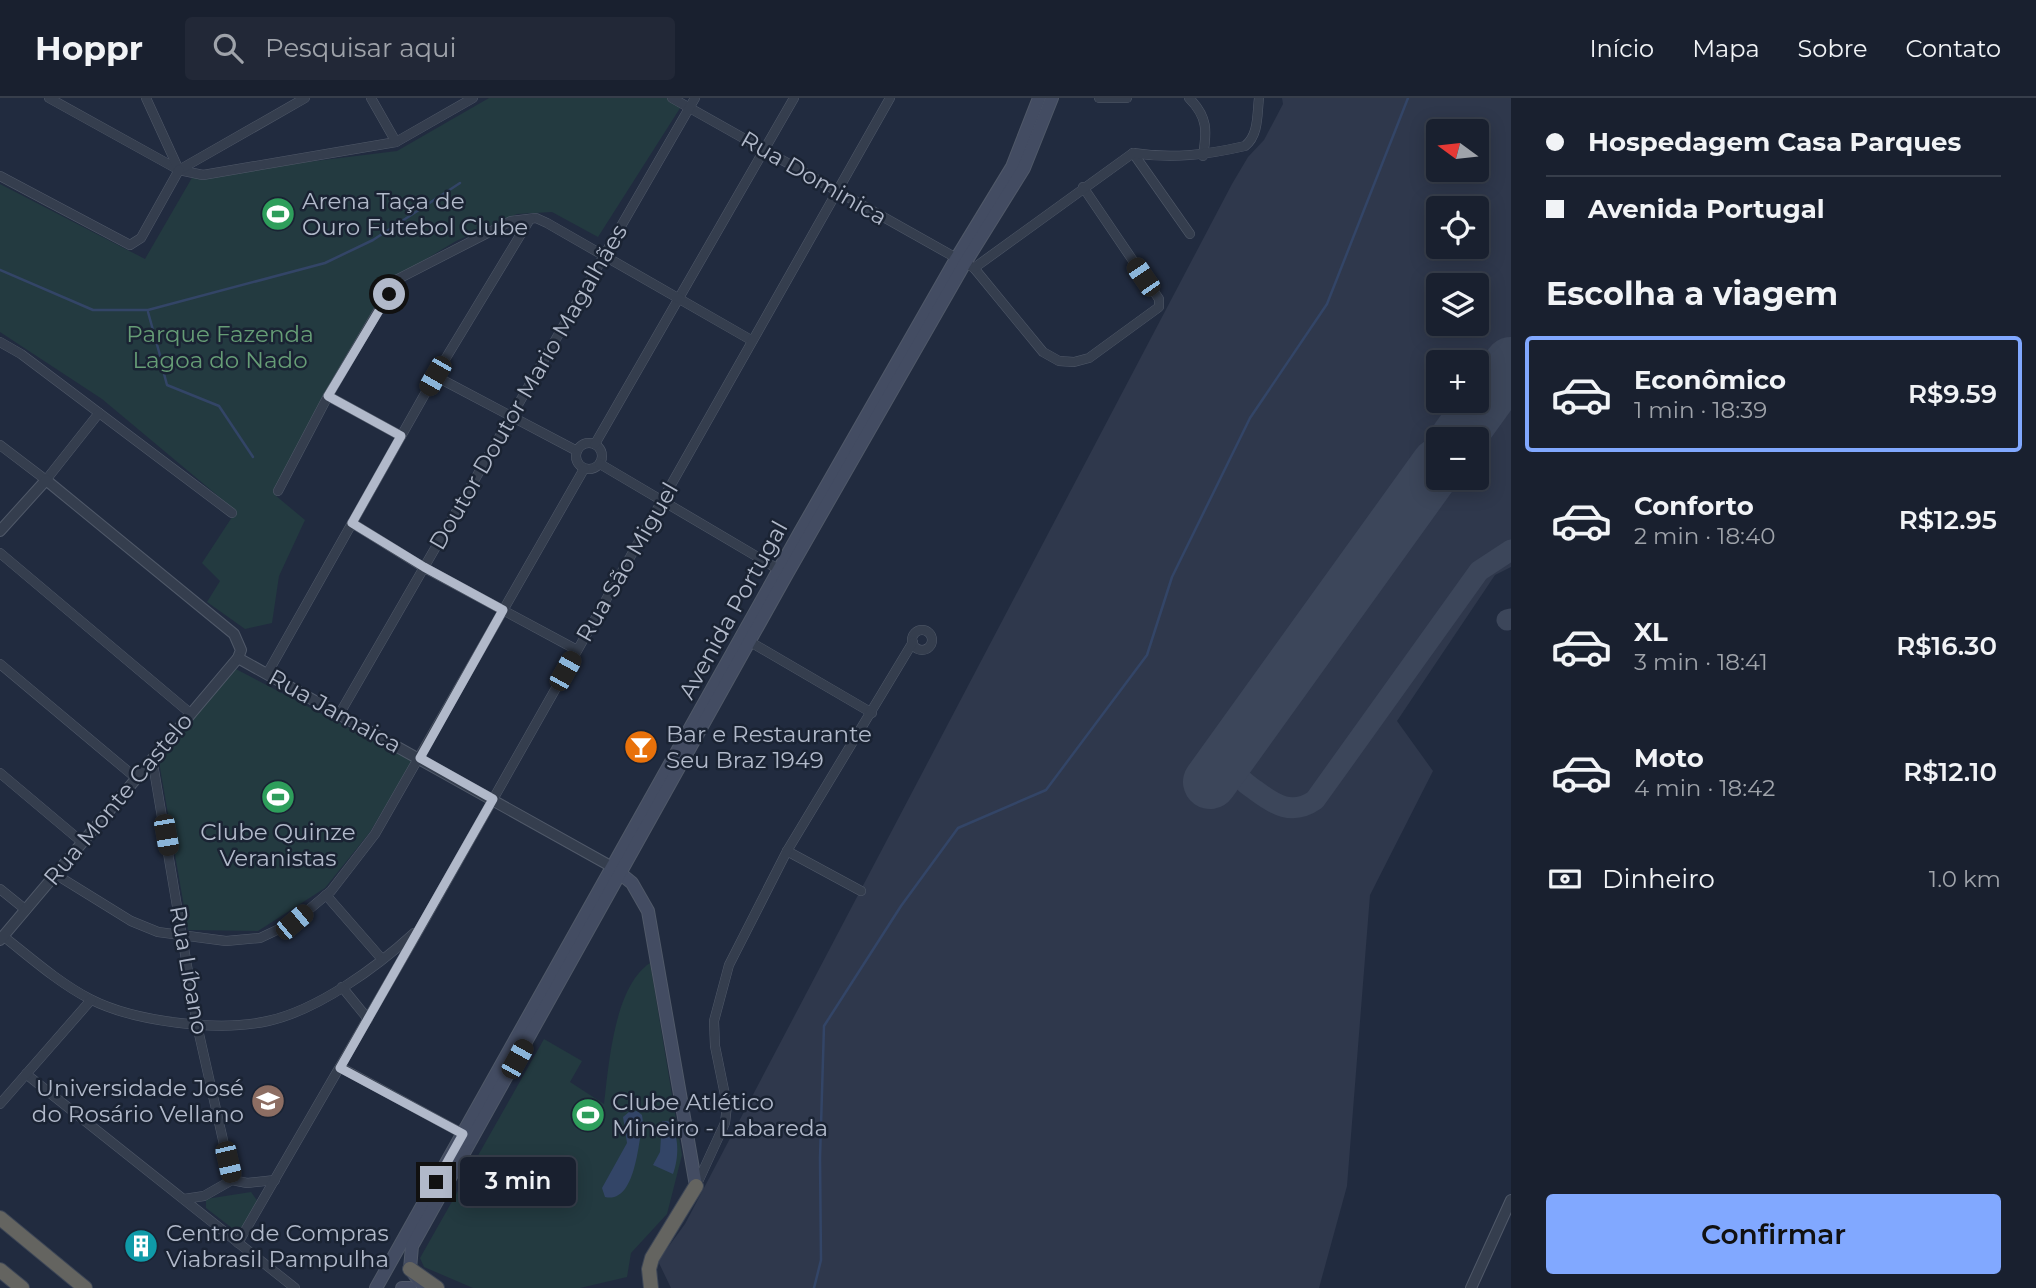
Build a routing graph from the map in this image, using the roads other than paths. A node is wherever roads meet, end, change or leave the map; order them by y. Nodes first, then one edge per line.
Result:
1 (49, 98) edge
2 (146, 98) edge
3 (305, 98) edge
4 (371, 98) edge
5 (472, 98) edge
6 (673, 98) edge
7 (695, 98) edge
8 (794, 98) edge
9 (890, 98) edge
10 (1039, 98) edge
11 (1052, 98) edge
12 (1099, 98) edge
13 (1127, 98) edge
14 (1189, 98) edge
15 (1259, 98) edge
16 (690, 107) junction
17 (396, 142) junction
18 (764, 150) junction
19 (1133, 153) junction
20 (1203, 156) junction
21 (179, 170) junction
22 (0, 176) edge
23 (1083, 187) junction
24 (836, 191) junction
25 (530, 219) junction
26 (1191, 234) dead end
27 (605, 254) junction
28 (965, 263) junction
29 (679, 299) junction
30 (751, 340) junction
31 (0, 342) edge
32 (435, 376) junction
33 (328, 396) junction
34 (99, 413) junction
35 (511, 416) junction
36 (401, 436) junction
37 (595, 444) junction
38 (0, 445) edge
39 (577, 451) junction
40 (600, 464) junction
41 (584, 469) junction
42 (46, 480) junction
43 (278, 491) dead end
44 (662, 501) junction
45 (232, 513) dead end
46 (352, 523) junction
47 (0, 531) edge
48 (0, 553) edge
49 (424, 567) junction
50 (783, 572) junction
51 (503, 610) junction
52 (746, 640) junction
53 (913, 642) dead end
54 (577, 650) junction
55 (238, 658) junction
56 (0, 664) edge
57 (267, 674) junction
58 (190, 713) junction
59 (340, 713) junction
60 (872, 713) junction
61 (152, 758) junction
62 (420, 758) junction
63 (0, 773) edge
64 (136, 778) junction
65 (493, 799) junction
66 (82, 842) junction
67 (787, 851) junction
68 (618, 870) junction
69 (55, 874) junction
70 (0, 888) edge
71 (861, 891) dead end
72 (326, 895) junction
73 (26, 910) junction
74 (421, 928) junction
75 (184, 937) junction
76 (2, 938) edge
77 (383, 957) junction
78 (395, 973) junction
79 (342, 986) junction
80 (91, 1000) junction
81 (368, 1019) junction
82 (197, 1025) junction
83 (340, 1068) junction
84 (26, 1074) junction
85 (0, 1104) edge
86 (468, 1137) junction
87 (232, 1180) junction
88 (275, 1180) junction
89 (696, 1186) junction
90 (184, 1199) junction
91 (1511, 1200) edge
92 (0, 1218) edge
93 (238, 1243) junction
94 (410, 1269) junction
95 (0, 1270) edge
96 (22, 1288) edge
97 (85, 1288) edge
98 (295, 1288) edge
99 (376, 1288) edge
100 (402, 1288) edge
101 (410, 1288) edge
102 (425, 1288) edge
103 (437, 1288) edge
104 (651, 1288) edge
105 (1471, 1288) edge

1 - 21 street
2 - 21 street
3 - 21 street
4 - 17 street
5 - 17 street
6 - 16 street, Rua Dominica
7 - 16 street, Doutor Doutor Mario Magalhães
8 - 18 street
9 - 24 street, Rua São Miguel
10 - 28 main road, Avenida Portugal
11 - 28 main road, Avenida Portugal
12 - 13 street
14 - 20 street
15 - 20 street
16 - 18 street, Rua Dominica
16 - 27 street, Doutor Doutor Mario Magalhães
17 - 21 street
18 - 24 street, Rua Dominica
18 - 29 street
19 - 20 street
19 - 23 street
19 - 26 street
21 - 22 street
23 - 28 street
23 - 28 street
24 - 28 street, Rua Dominica
24 - 30 street, Rua São Miguel
25 - 27 street
25 - 32 street
25 - 33 street
27 - 29 street
27 - 35 street, Doutor Doutor Mario Magalhães
28 - 50 main road, Avenida Portugal
29 - 30 street
29 - 37 street
30 - 44 street, Rua São Miguel
31 - 34 street
32 - 35 street
32 - 36 street
33 - 36 street
33 - 43 street
34 - 42 street
34 - 45 street
35 - 39 street
35 - 49 street, Doutor Doutor Mario Magalhães
36 - 46 street
37 - 39 street
37 - 40 street
38 - 42 street
39 - 41 street
40 - 41 street
40 - 44 street
41 - 51 street
42 - 47 street
42 - 55 street
44 - 50 street
44 - 54 street, Rua São Miguel
46 - 49 street
46 - 57 street
48 - 58 street
49 - 51 street
49 - 59 street, Doutor Doutor Mario Magalhães
50 - 52 main road, Avenida Portugal
51 - 54 street
51 - 62 street
52 - 60 street
52 - 68 main road, Avenida Portugal
53 - 60 street
54 - 65 street, Rua São Miguel
55 - 57 street, Rua Jamaica
55 - 58 street, Rua Monte Castelo
56 - 64 street
57 - 59 street, Rua Jamaica
58 - 61 street, Rua Monte Castelo
59 - 62 street, Rua Jamaica
60 - 67 street
61 - 64 street, Rua Monte Castelo
61 - 75 street, Rua Líbano
62 - 65 street, Rua Jamaica
62 - 72 street
63 - 66 street
64 - 66 street, Rua Monte Castelo
65 - 68 street, Rua Jamaica
65 - 74 street, Rua São Miguel
66 - 69 street, Rua Monte Castelo
67 - 71 street
67 - 89 street
68 - 86 main road, Avenida Portugal
68 - 89 main road
69 - 73 street, Rua Monte Castelo
69 - 75 street
70 - 73 street
72 - 75 street
72 - 77 street
73 - 76 street, Rua Monte Castelo
74 - 77 street
74 - 78 street, Rua São Miguel
75 - 82 street, Rua Líbano
76 - 80 street
77 - 78 street
77 - 79 street
78 - 81 street, Rua São Miguel
79 - 81 street
79 - 82 street
80 - 82 street
80 - 84 street
81 - 83 street, Rua São Miguel
82 - 87 street, Rua Líbano
83 - 86 street
83 - 88 street, Rua São Miguel
84 - 85 street
84 - 90 street
86 - 94 main road, Avenida Portugal
86 - 99 main road, Avenida Portugal
87 - 88 street
87 - 90 street
88 - 93 street, Rua São Miguel
89 - 104 highway
90 - 93 street
91 - 105 street
92 - 97 highway
93 - 98 street
94 - 102 main road
94 - 103 highway
95 - 96 highway
100 - 101 main road

